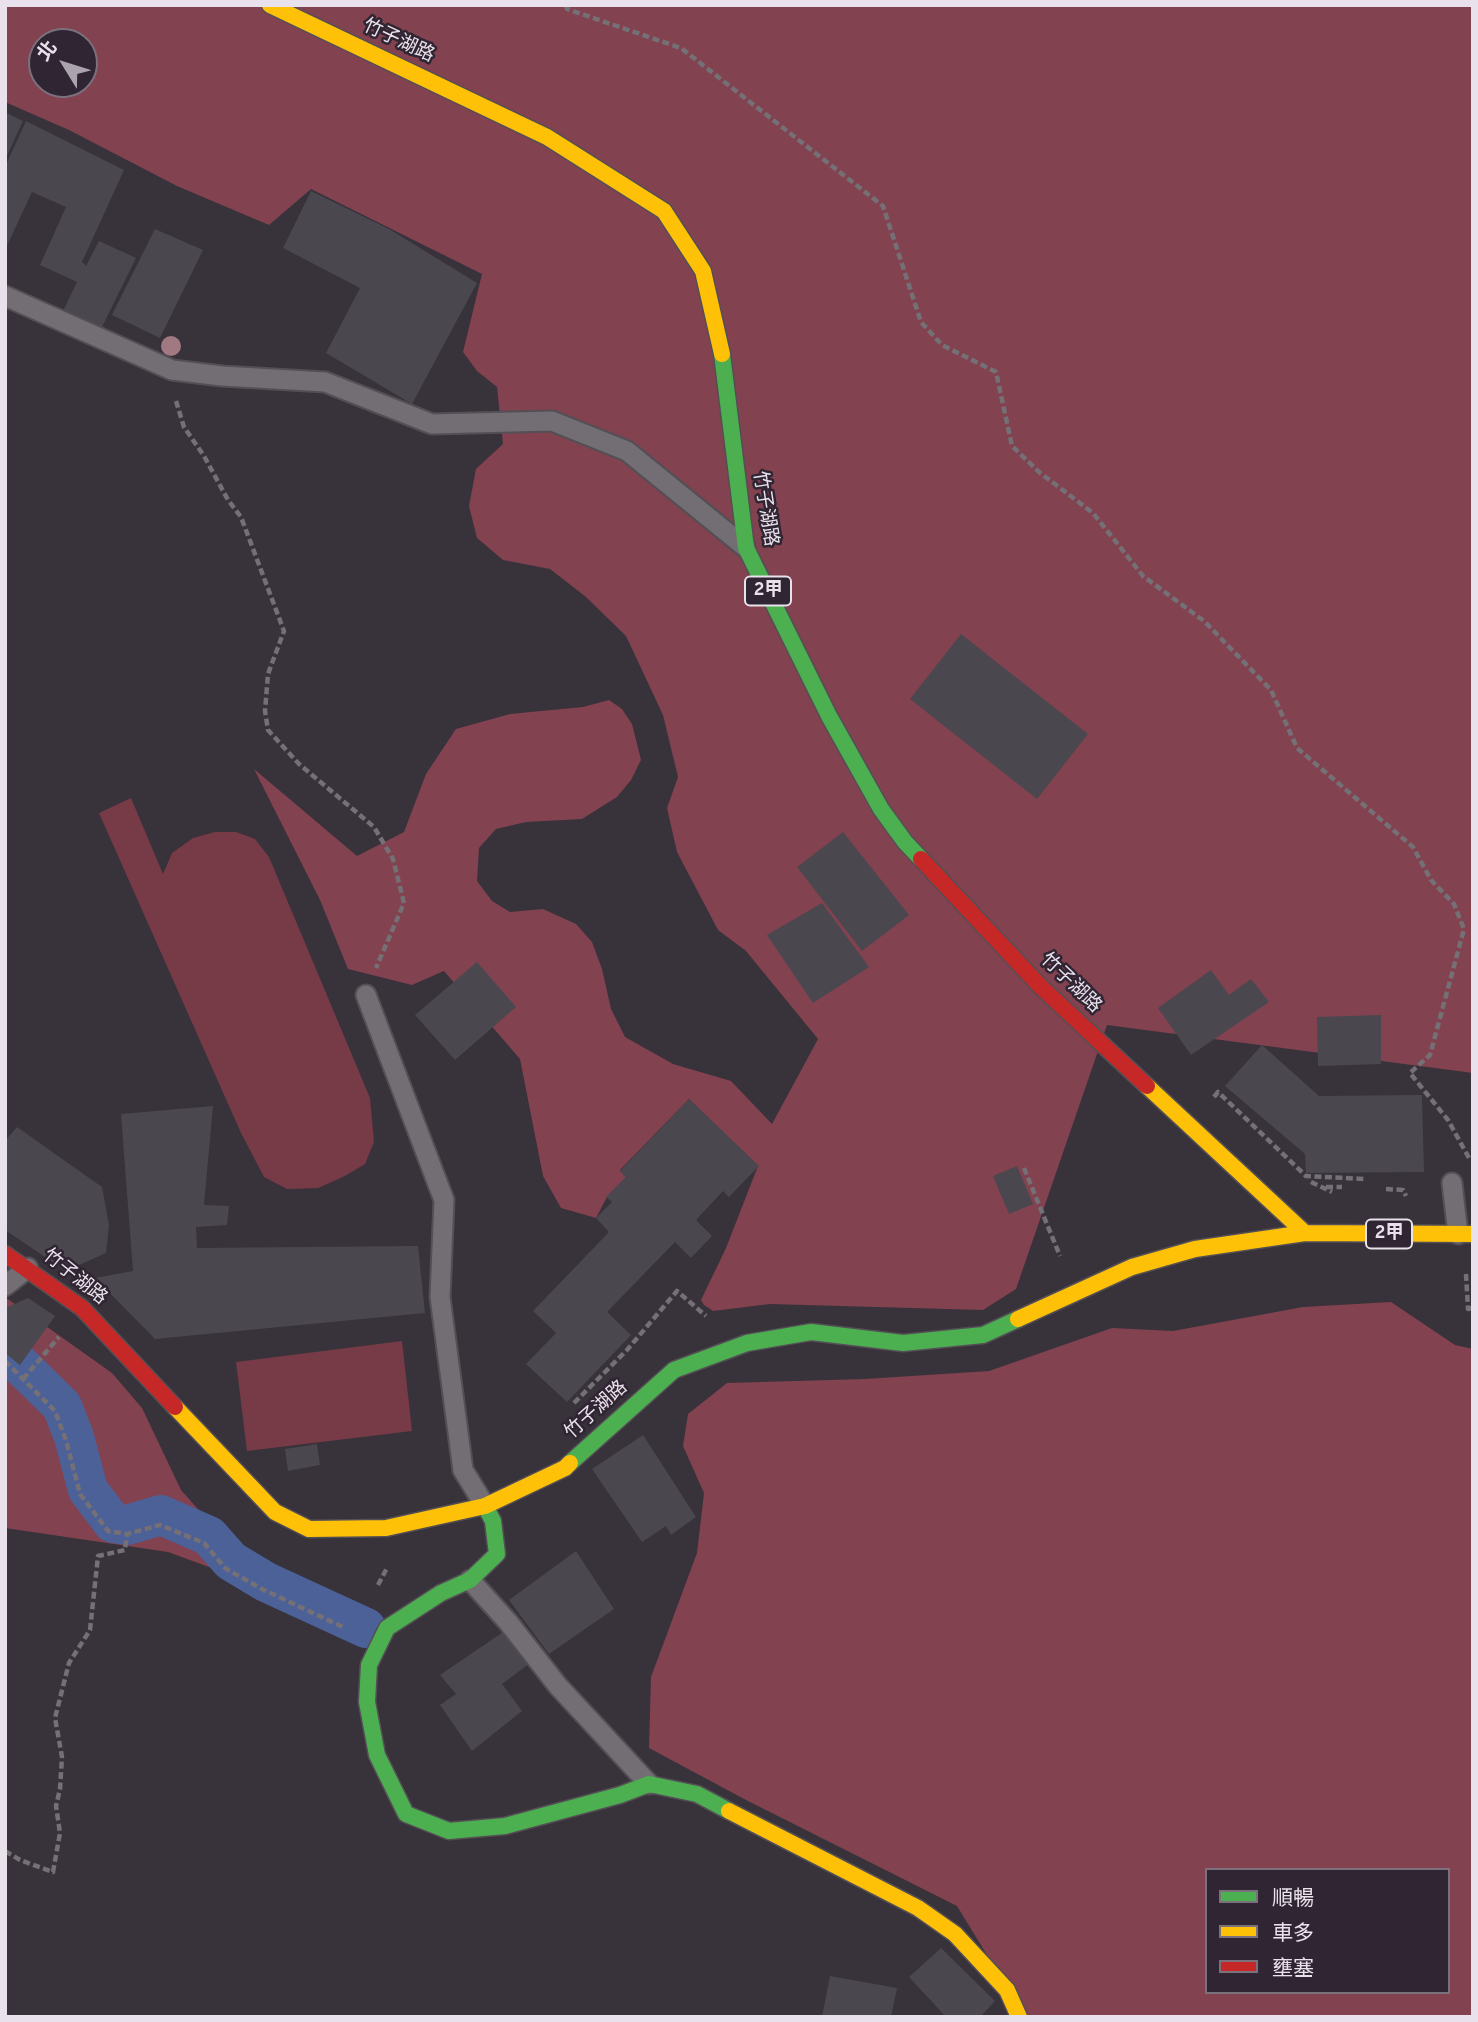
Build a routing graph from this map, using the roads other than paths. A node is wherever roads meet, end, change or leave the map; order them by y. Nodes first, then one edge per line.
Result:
1 (270, 5) edge
2 (5, 296) edge
3 (746, 548) junction
4 (366, 995) road end
5 (1452, 1183) dead end
6 (1304, 1233) junction
7 (1465, 1234) edge
8 (5, 1254) edge
9 (28, 1268) junction
10 (5, 1286) edge
11 (485, 1506) junction
12 (470, 1580) junction
13 (649, 1784) junction
14 (1018, 2017) edge

1 - 3 street, 竹子湖路 / 2甲
2 - 3 lane
3 - 6 street, 竹子湖路 / 2甲
4 - 11 lane
5 - 7 lane
6 - 7 street, 竹子湖路 / 2甲
6 - 11 street, 竹子湖路
8 - 9 street, 竹子湖路
9 - 10 lane
9 - 11 street, 竹子湖路
11 - 12 street
12 - 13 lane
12 - 13 street
13 - 14 street

